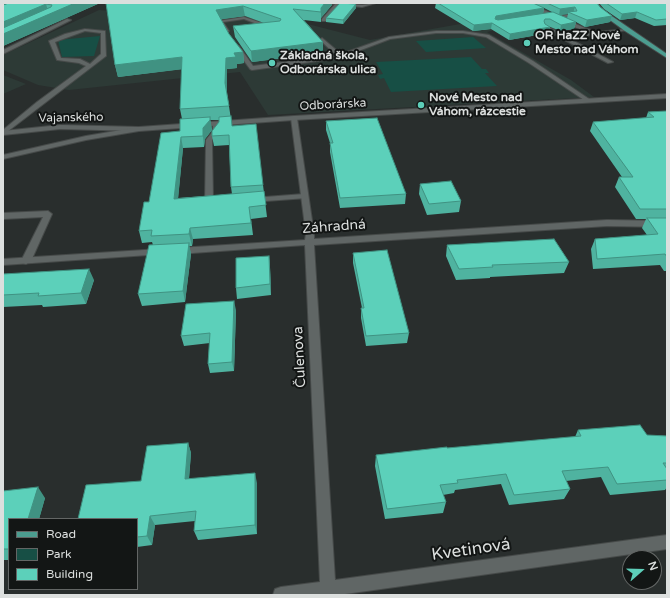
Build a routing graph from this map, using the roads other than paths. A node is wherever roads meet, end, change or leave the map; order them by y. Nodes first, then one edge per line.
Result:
1 (324, 3) edge
2 (374, 3) edge
3 (524, 3) edge
4 (595, 3) edge
5 (338, 4) junction
6 (572, 15) edge
7 (555, 16) junction
8 (539, 18) edge
9 (69, 20) edge
10 (324, 20) edge
11 (546, 28) edge
12 (626, 30) junction
13 (264, 31) edge
14 (597, 33) junction
15 (229, 35) edge
16 (565, 38) junction
17 (322, 39) edge
18 (236, 45) edge
19 (3, 52) edge
20 (340, 56) junction
21 (667, 56) edge
22 (610, 62) dead end
23 (90, 66) junction
24 (667, 96) edge
25 (589, 101) junction
26 (294, 118) junction
27 (216, 123) junction
28 (139, 130) junction
29 (3, 133) edge
30 (3, 157) edge
31 (304, 196) junction
32 (246, 201) edge
33 (224, 202) edge
34 (3, 216) edge
35 (667, 224) edge
36 (309, 242) junction
37 (26, 261) junction
38 (3, 262) edge
39 (667, 542) edge
40 (328, 592) edge
41 (281, 595) edge

1 - 5 street
2 - 5 street
3 - 7 street
4 - 12 main road
5 - 10 street
6 - 7 street
7 - 8 street
7 - 14 street
9 - 19 street
11 - 16 street
12 - 14 street
12 - 21 main road
13 - 15 street
14 - 16 street
16 - 22 street
17 - 20 street
18 - 20 street
20 - 25 street
23 - 23 street
23 - 29 street
24 - 25 street, Odborárska
25 - 26 street, Odborárska
26 - 27 street, Odborárska
26 - 31 street, Čulenova
27 - 28 street, Odborárska
27 - 33 street
28 - 29 street, Vajanského
28 - 30 street, Odborárska
31 - 32 street
31 - 36 street, Čulenova
34 - 37 street
35 - 36 street, Záhradná
36 - 37 street, Záhradná
36 - 40 street, Čulenova
37 - 38 street, Záhradná
39 - 40 street, Kvetinová
40 - 41 street, Kvetinová

